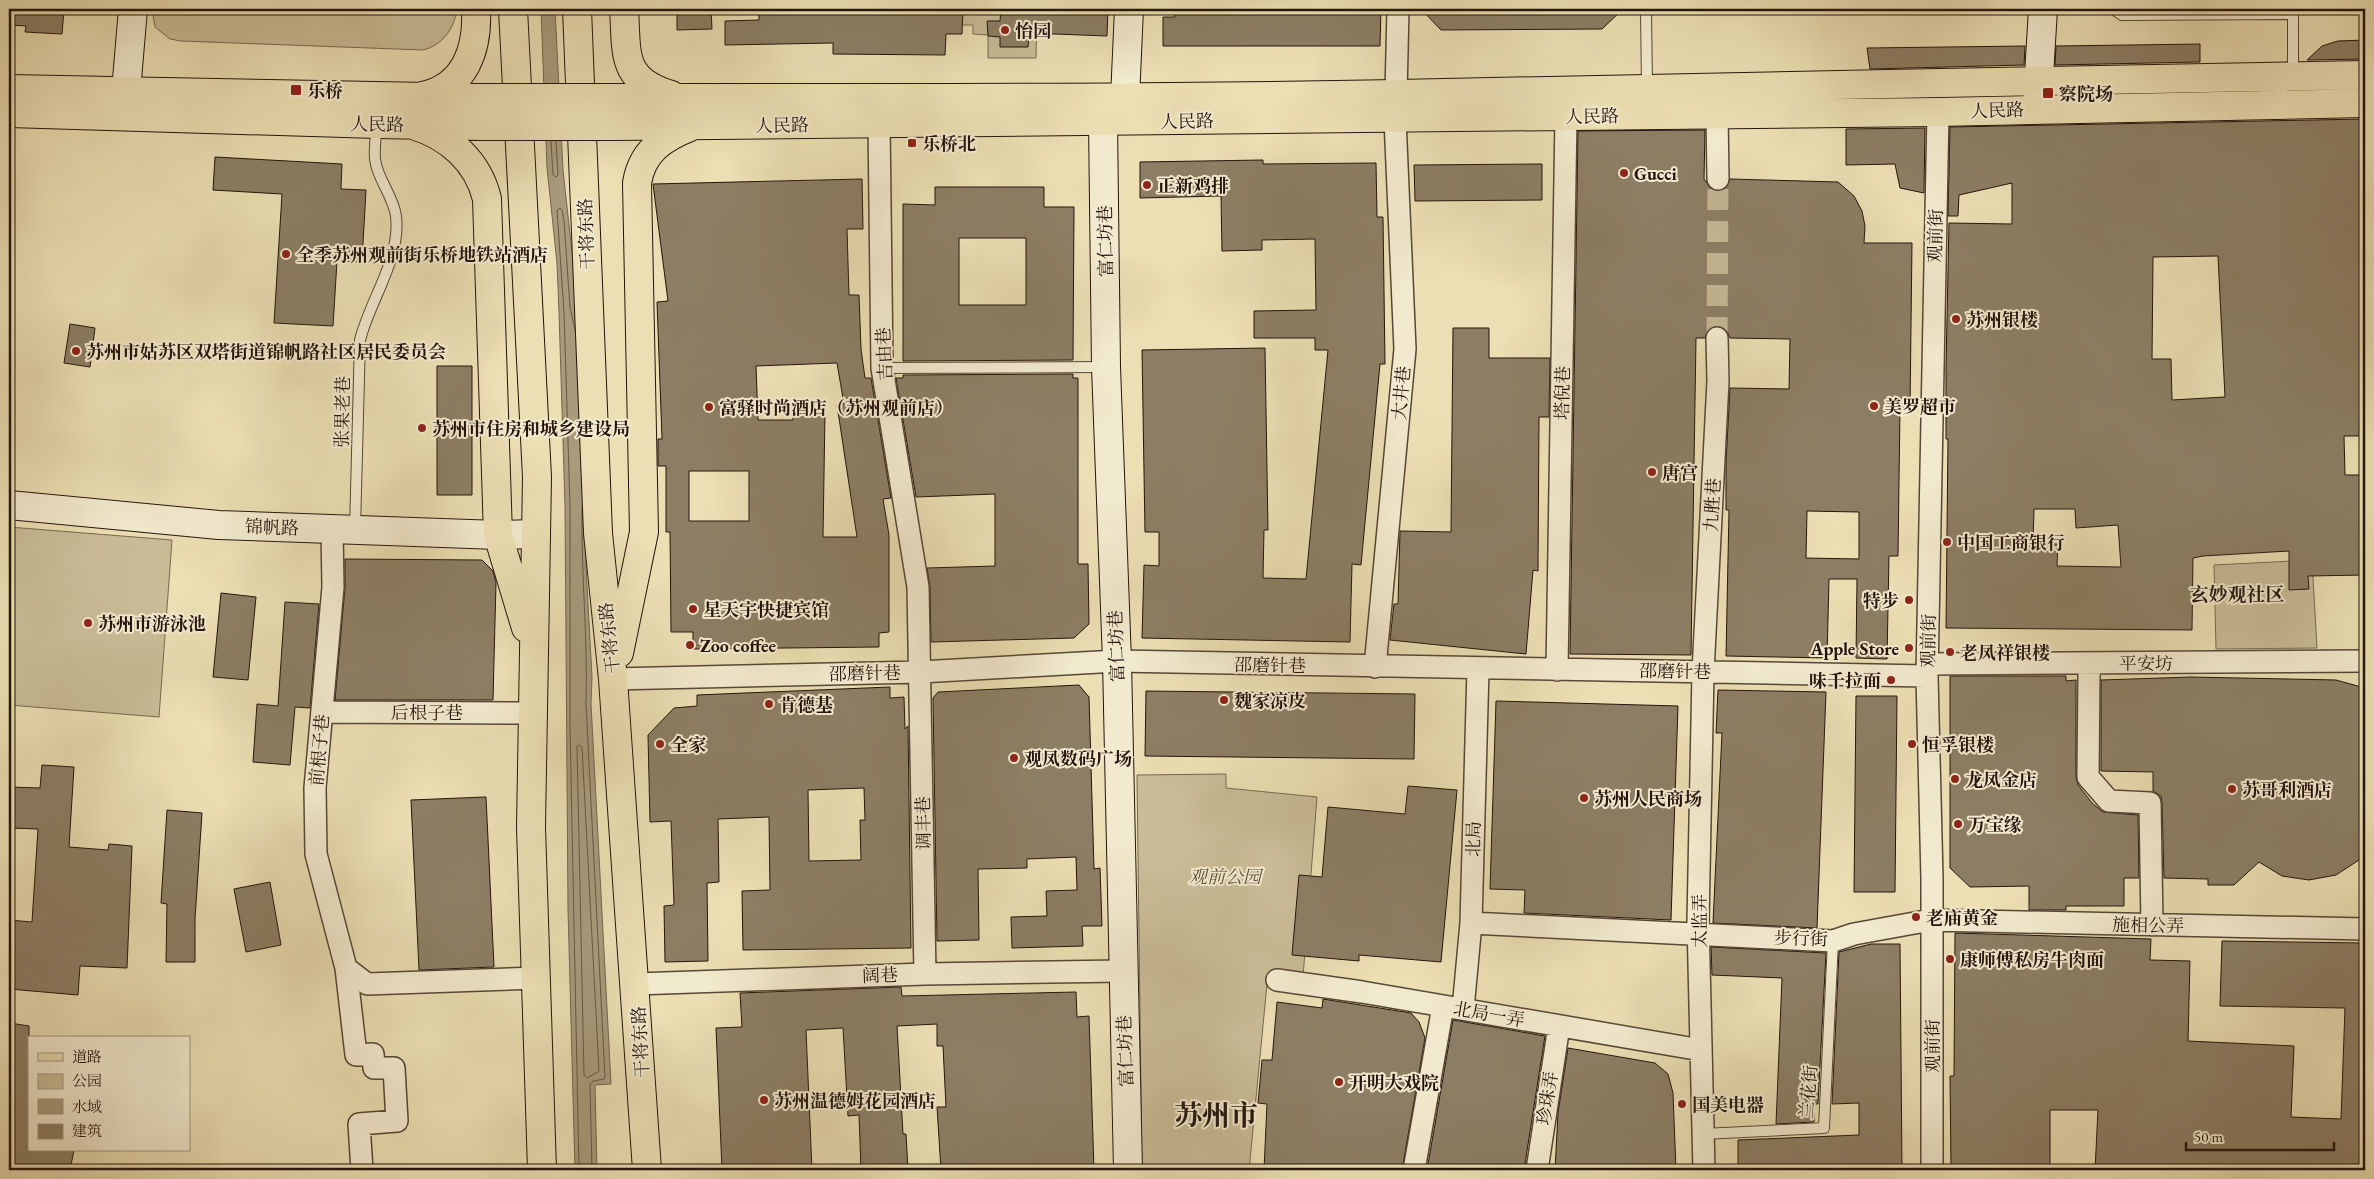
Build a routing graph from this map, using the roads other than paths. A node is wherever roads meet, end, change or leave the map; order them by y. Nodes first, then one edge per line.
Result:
1 (133, 9) edge
2 (476, 9) edge
3 (513, 9) edge
4 (577, 9) edge
5 (624, 9) edge
6 (1129, 9) edge
7 (1398, 9) edge
8 (1646, 9) edge
9 (2042, 9) edge
10 (2113, 9) edge
11 (2293, 11) edge
12 (2365, 75) edge
13 (2293, 76) junction
14 (2039, 79) junction
15 (9, 89) edge
16 (1647, 89) junction
17 (126, 91) junction
18 (418, 97) junction
19 (684, 98) junction
20 (1125, 98) junction
21 (2365, 102) edge
22 (1396, 106) junction
23 (2037, 109) junction
24 (9, 112) edge
25 (1938, 112) junction
26 (1717, 114) junction
27 (1566, 116) junction
28 (1103, 121) junction
29 (879, 123) junction
30 (376, 124) junction
31 (413, 125) junction
32 (695, 126) junction
33 (1718, 179) tunnel mouth
34 (1717, 338) tunnel mouth
35 (1106, 367) junction
36 (882, 368) junction
37 (9, 505) edge
38 (343, 530) junction
39 (536, 534) junction
40 (498, 535) junction
41 (533, 653) junction
42 (1116, 661) junction
43 (2365, 661) edge
44 (2092, 663) junction
45 (1374, 667) junction
46 (1478, 668) junction
47 (1558, 670) junction
48 (1927, 670) junction
49 (920, 672) junction
50 (1703, 672) junction
51 (613, 679) junction
52 (322, 712) junction
53 (533, 713) junction
54 (1931, 920) junction
55 (1471, 923) junction
56 (2152, 925) junction
57 (2365, 929) edge
58 (1699, 933) junction
59 (1833, 941) junction
60 (346, 968) junction
61 (1123, 971) junction
62 (926, 974) junction
63 (536, 978) junction
64 (1277, 980) dead end
65 (636, 984) junction
66 (1453, 1008) junction
67 (1559, 1026) junction
68 (1701, 1050) junction
69 (1703, 1134) junction
70 (362, 1170) edge
71 (542, 1170) edge
72 (648, 1170) edge
73 (1128, 1170) edge
74 (1414, 1170) edge
75 (1537, 1170) edge
76 (1704, 1170) edge
77 (1932, 1170) edge

1 - 17 street
2 - 18 main road
3 - 39 main road
4 - 51 main road, 干将东路
5 - 19 main road
6 - 20 street
7 - 22 street, 大井巷
8 - 16 lane
9 - 14 street
10 - 11 lane
11 - 13 lane
12 - 13 main road, 人民路
13 - 14 main road, 人民路
14 - 16 main road, 人民路
14 - 23 street
15 - 17 main road, 人民路
16 - 22 main road, 人民路
17 - 18 main road, 人民路
18 - 19 main road, 人民路, bridge
19 - 20 main road, 人民路
20 - 22 main road, 人民路
21 - 23 main road, 人民路
22 - 27 main road, 人民路
22 - 28 main road, 人民路
22 - 45 street, 大井巷
23 - 25 main road, 人民路
24 - 30 main road, 人民路
25 - 26 main road, 人民路
25 - 48 street, 观前街
26 - 27 main road, 人民路
26 - 33 street
27 - 47 street, 塔倪巷
28 - 29 main road, 人民路
28 - 35 street, 富仁坊巷
29 - 32 main road, 人民路
29 - 36 street, 吉由巷
30 - 31 main road, 人民路
30 - 38 lane, 张果老巷
31 - 32 main road, 人民路, bridge
31 - 40 main road
32 - 51 main road
34 - 50 street, 九胜巷
35 - 36 lane
35 - 42 street, 富仁坊巷
36 - 49 street, 吉由巷
37 - 38 street, 锦帆路
38 - 40 street, 锦帆路
38 - 52 street, 前根子巷
39 - 40 street, 锦帆路
39 - 41 main road
40 - 41 main road
41 - 53 main road
42 - 45 street, 邵磨针巷
42 - 49 street, 邵磨针巷
42 - 61 street, 富仁坊巷
43 - 44 street, 平安坊
44 - 48 street, 平安坊
44 - 56 street
45 - 46 street, 邵磨针巷
46 - 47 street, 邵磨针巷
46 - 55 street, 北局
47 - 50 street, 邵磨针巷
48 - 50 street, 邵磨针巷
48 - 54 street, 观前街
49 - 51 street, 邵磨针巷
49 - 62 street, 调丰巷
50 - 58 street, 太监弄
51 - 65 main road, 干将东路
52 - 53 street, 后根子巷
52 - 60 street, 前根子巷
53 - 63 main road
54 - 56 street, 施相公弄
54 - 59 street, 步行街
54 - 77 street, 观前街
55 - 58 street, 步行街
55 - 66 street, 北局
56 - 57 street, 施相公弄
58 - 59 street, 步行街
58 - 68 street, 太监弄
59 - 69 lane, 兰花街
60 - 63 street
60 - 70 street, 前根子巷
61 - 62 street, 阔巷
61 - 73 street, 富仁坊巷
62 - 65 street, 阔巷
63 - 71 main road
64 - 66 street, 北局一弄
65 - 72 main road, 干将东路
66 - 67 street, 北局一弄
66 - 74 street, 北局
67 - 68 street, 北局一弄
67 - 75 street, 珍珠弄
68 - 69 street, 太监弄
69 - 76 street, 太监弄

